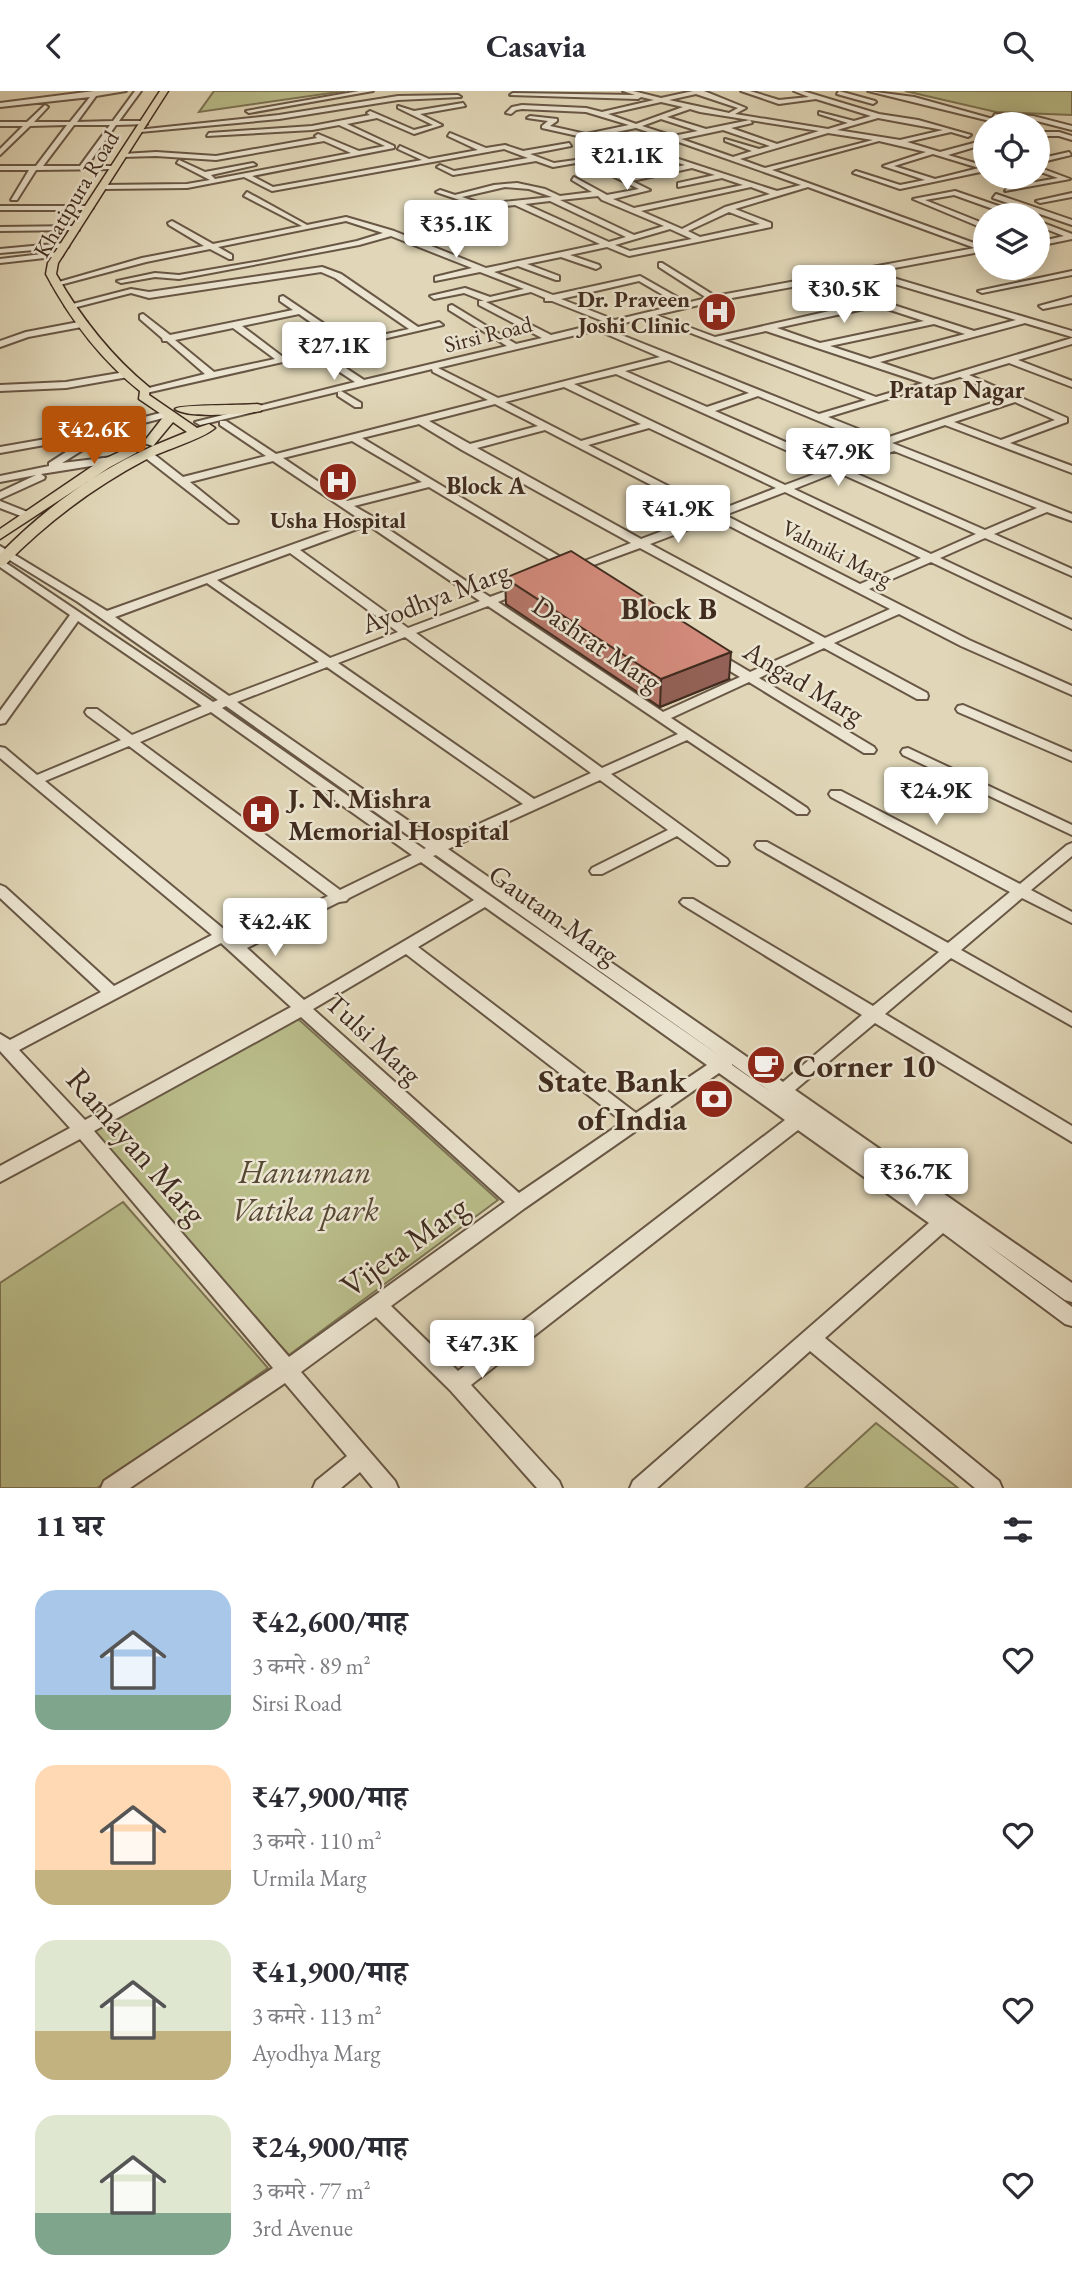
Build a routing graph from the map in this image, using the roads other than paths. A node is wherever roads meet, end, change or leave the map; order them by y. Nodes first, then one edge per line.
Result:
1 (52, 91) edge
2 (123, 91) edge
3 (138, 91) edge
4 (164, 91) edge
5 (370, 91) edge
6 (417, 91) edge
7 (626, 91) edge
8 (744, 91) edge
9 (800, 91) edge
10 (873, 91) edge
11 (96, 92) edge
12 (699, 92) edge
13 (839, 93) edge
14 (559, 94) edge
15 (513, 95) dead end
16 (647, 95) junction
17 (852, 96) junction
18 (13, 97) dead end
19 (432, 97) junction
20 (458, 97) dead end
21 (59, 98) junction
22 (817, 98) junction
23 (333, 99) dead end
24 (665, 100) junction
25 (790, 102) junction
26 (873, 102) dead end
27 (19, 103) junction
28 (0, 105) edge
29 (301, 105) dead end
30 (463, 105) dead end
31 (350, 106) junction
32 (45, 107) dead end
33 (400, 107) dead end
34 (690, 107) junction
35 (808, 108) dead end
36 (558, 109) junction
37 (318, 111) junction
38 (414, 113) junction
39 (509, 113) dead end
40 (821, 113) dead end
41 (602, 114) junction
42 (726, 114) junction
43 (914, 114) dead end
44 (968, 115) junction
45 (378, 116) junction
46 (878, 116) junction
47 (660, 117) junction
48 (894, 118) junction
49 (973, 118) edge
50 (555, 120) junction
51 (759, 120) junction
52 (940, 121) dead end
53 (853, 122) junction
54 (114, 123) junction
55 (171, 123) dead end
56 (340, 123) junction
57 (1050, 123) edge
58 (0, 124) edge
59 (26, 124) junction
60 (72, 124) junction
61 (142, 126) junction
62 (544, 126) junction
63 (635, 126) junction
64 (724, 127) junction
65 (1072, 128) edge
66 (304, 129) junction
67 (954, 130) junction
68 (705, 131) junction
69 (967, 131) dead end
70 (251, 132) junction
71 (414, 132) junction
72 (600, 132) junction
73 (827, 132) junction
74 (423, 135) dead end
75 (450, 135) dead end
76 (584, 135) junction
77 (1050, 135) edge
78 (478, 136) dead end
79 (1069, 136) edge
80 (612, 137) dead end
81 (324, 139) junction
82 (668, 139) junction
83 (460, 140) junction
84 (727, 140) dead end
85 (881, 140) junction
86 (899, 142) junction
87 (569, 145) dead end
88 (623, 145) junction
89 (973, 145) edge
90 (1072, 145) edge
91 (776, 146) junction
92 (344, 148) junction
93 (400, 148) dead end
94 (1054, 148) dead end
95 (255, 151) junction
96 (485, 151) junction
97 (759, 151) junction
98 (0, 153) edge
99 (522, 153) junction
100 (839, 153) junction
101 (937, 153) junction
102 (359, 154) junction
103 (1069, 154) dead end
104 (849, 155) dead end
105 (123, 156) junction
106 (201, 156) junction
107 (572, 156) dead end
108 (221, 157) junction
109 (1050, 158) edge
110 (426, 159) junction
111 (730, 159) junction
112 (539, 160) junction
113 (590, 160) dead end
114 (798, 162) junction
115 (553, 165) junction
116 (973, 165) edge
117 (691, 166) junction
118 (241, 167) junction
119 (440, 167) dead end
120 (0, 168) edge
121 (36, 168) junction
122 (82, 168) junction
123 (115, 168) junction
124 (815, 168) dead end
125 (571, 170) dead end
126 (764, 170) junction
127 (973, 172) edge
128 (610, 173) dead end
129 (856, 173) dead end
130 (1050, 173) edge
131 (199, 175) junction
132 (722, 175) junction
133 (247, 176) junction
134 (574, 179) dead end
135 (625, 180) junction
136 (1069, 180) edge
137 (219, 181) junction
138 (935, 181) junction
139 (1050, 183) edge
140 (681, 185) dead end
141 (749, 185) junction
142 (809, 185) junction
143 (103, 187) junction
144 (272, 189) junction
145 (440, 192) dead end
146 (775, 193) junction
147 (1072, 195) edge
148 (602, 196) junction
149 (454, 197) junction
150 (548, 197) junction
151 (558, 197) junction
152 (14, 198) dead end
153 (977, 201) junction
154 (1040, 201) dead end
155 (515, 202) junction
156 (678, 202) junction
157 (983, 203) edge
158 (689, 207) dead end
159 (0, 208) edge
160 (89, 208) junction
161 (728, 209) junction
162 (633, 210) junction
163 (701, 211) dead end
164 (710, 217) junction
165 (973, 222) edge
166 (172, 223) dead end
167 (1072, 223) edge
168 (304, 224) dead end
169 (669, 227) junction
170 (1050, 227) joint
171 (38, 228) junction
172 (76, 228) junction
173 (0, 229) edge
174 (741, 231) junction
175 (681, 232) junction
176 (391, 233) junction
177 (1070, 236) edge
178 (633, 237) junction
179 (1050, 239) edge
180 (699, 240) junction
181 (973, 241) edge
182 (966, 242) junction
183 (606, 245) junction
184 (973, 245) edge
185 (212, 246) junction
186 (25, 248) junction
187 (62, 249) junction
188 (0, 251) edge
189 (973, 252) edge
190 (973, 253) edge
191 (561, 254) junction
192 (229, 257) dead end
193 (145, 260) junction
194 (0, 261) edge
195 (261, 263) junction
196 (518, 263) junction
197 (662, 265) dead end
198 (119, 266) junction
199 (596, 267) dead end
200 (483, 270) junction
201 (1072, 273) edge
202 (275, 274) junction
203 (872, 274) junction
204 (179, 277) junction
205 (556, 278) dead end
206 (438, 279) dead end
207 (121, 281) junction
208 (56, 283) junction
209 (131, 291) junction
210 (528, 291) junction
211 (982, 291) dead end
212 (434, 296) dead end
213 (673, 297) dead end
214 (283, 299) dead end
215 (548, 299) junction
216 (1072, 300) edge
217 (717, 301) junction
218 (482, 303) dead end
219 (69, 306) junction
220 (1043, 306) dead end
221 (452, 308) dead end
222 (301, 311) junction
223 (143, 317) dead end
224 (653, 317) junction
225 (1026, 320) junction
226 (934, 321) junction
227 (84, 324) junction
228 (616, 324) junction
229 (234, 325) junction
230 (439, 325) dead end
231 (767, 328) junction
232 (416, 330) junction
233 (601, 330) junction
234 (974, 334) junction
235 (1072, 334) edge
236 (549, 338) junction
237 (166, 339) junction
238 (713, 340) junction
239 (1072, 341) edge
240 (0, 344) edge
241 (350, 345) junction
242 (820, 345) junction
243 (514, 346) junction
244 (316, 352) junction
245 (667, 358) junction
246 (282, 360) junction
247 (1010, 360) junction
248 (870, 362) junction
249 (436, 370) junction
250 (617, 371) junction
251 (960, 374) junction
252 (125, 375) junction
253 (212, 375) junction
254 (931, 382) junction
255 (365, 384) junction
256 (565, 384) junction
257 (1072, 384) edge
258 (0, 388) edge
259 (146, 390) junction
260 (757, 393) junction
261 (341, 394) junction
262 (1018, 398) junction
263 (873, 399) junction
264 (496, 401) junction
265 (358, 405) dead end
266 (257, 408) junction
267 (706, 411) junction
268 (173, 413) junction
269 (818, 417) junction
270 (420, 420) junction
271 (945, 422) junction
272 (223, 423) junction
273 (647, 425) junction
274 (198, 427) junction
275 (547, 427) junction
276 (111, 428) junction
277 (355, 438) junction
278 (1001, 443) junction
279 (580, 444) junction
280 (887, 445) junction
281 (466, 447) junction
282 (148, 448) junction
283 (0, 450) edge
284 (277, 458) junction
285 (112, 460) junction
286 (63, 466) junction
287 (1071, 469) edge
288 (46, 470) junction
289 (835, 470) junction
290 (0, 479) edge
291 (181, 481) junction
292 (427, 484) junction
293 (783, 489) junction
294 (0, 495) edge
295 (348, 504) junction
296 (0, 505) edge
297 (1046, 508) junction
298 (26, 515) junction
299 (715, 515) junction
300 (1072, 518) edge
301 (371, 520) junction
302 (233, 521) dead end
303 (0, 535) edge
304 (989, 535) junction
305 (640, 543) junction
306 (290, 548) junction
307 (3, 554) edge
308 (931, 559) junction
309 (567, 571) junction
310 (1072, 573) edge
311 (585, 576) edge
312 (206, 578) junction
313 (538, 582) edge
314 (861, 588) junction
315 (492, 600) junction
316 (900, 609) junction
317 (77, 614) junction
318 (105, 616) junction
319 (1072, 625) edge
320 (407, 634) junction
321 (822, 642) junction
322 (701, 648) edge
323 (327, 665) junction
324 (748, 677) junction
325 (1072, 691) edge
326 (922, 696) dead end
327 (219, 705) junction
328 (964, 709) dead end
329 (92, 712) dead end
330 (662, 717) junction
331 (0, 720) edge
332 (688, 734) junction
333 (132, 740) junction
334 (869, 750) dead end
335 (0, 751) edge
336 (908, 752) dead end
337 (1072, 757) edge
338 (602, 773) junction
339 (36, 780) junction
340 (836, 795) dead end
341 (533, 806) junction
342 (802, 811) dead end
343 (679, 830) junction
344 (1072, 831) edge
345 (762, 845) dead end
346 (1072, 848) edge
347 (429, 853) junction
348 (722, 862) dead end
349 (597, 871) dead end
350 (0, 890) edge
351 (1020, 891) junction
352 (341, 898) junction
353 (485, 900) junction
354 (688, 902) dead end
355 (1072, 918) edge
356 (229, 941) junction
357 (407, 947) junction
358 (947, 950) junction
359 (113, 994) junction
360 (303, 1007) junction
361 (874, 1015) junction
362 (1072, 1020) edge
363 (4, 1044) edge
364 (725, 1060) junction
365 (777, 1096) junction
366 (798, 1120) junction
367 (635, 1121) junction
368 (82, 1129) junction
369 (1072, 1135) edge
370 (0, 1175) edge
371 (518, 1203) junction
372 (942, 1222) junction
373 (1072, 1294) edge
374 (377, 1305) junction
375 (1072, 1318) edge
376 (812, 1340) junction
377 (287, 1370) junction
378 (457, 1384) junction
379 (360, 1459) junction
380 (112, 1488) edge
381 (324, 1488) edge
382 (387, 1488) edge
383 (551, 1488) edge
384 (641, 1488) edge
385 (991, 1488) edge

1 - 21 street
2 - 11 street
3 - 54 street
4 - 61 main road, Khatipura Road
5 - 55 street
6 - 19 street
7 - 16 street
8 - 25 street
9 - 22 street
10 - 17 street
10 - 44 street
11 - 21 street
11 - 60 street
12 - 24 street
12 - 42 street
13 - 17 street
14 - 15 street
14 - 16 street
14 - 36 street
16 - 24 street
17 - 26 street
18 - 27 street
19 - 20 street
19 - 31 street
21 - 27 street
22 - 25 street
22 - 46 street
23 - 31 street
24 - 34 street
24 - 41 street
25 - 35 street
27 - 28 street
29 - 37 street
30 - 38 street
31 - 37 street
31 - 45 street
32 - 59 street
33 - 38 street
34 - 42 street
34 - 47 street
36 - 39 street
36 - 41 street
36 - 50 street
37 - 61 street
38 - 71 street
40 - 53 street
41 - 63 street
42 - 51 street
43 - 48 street
44 - 49 street
44 - 52 street
45 - 56 street
45 - 71 street
46 - 48 street
46 - 53 street
47 - 63 street
47 - 68 street
48 - 67 street
50 - 62 street
50 - 62 street
51 - 64 street
51 - 73 street
53 - 73 street
54 - 60 street
54 - 61 street
54 - 122 street
56 - 66 street
56 - 102 street
57 - 65 street
58 - 59 street
59 - 60 street
59 - 98 street
60 - 121 street
61 - 105 main road, Khatipura Road
62 - 76 street
63 - 72 street
63 - 82 street
64 - 68 street
64 - 91 street
66 - 70 street
66 - 81 street
67 - 69 street
67 - 86 street
68 - 82 street
70 - 95 street
70 - 106 street
71 - 74 street
72 - 76 street
72 - 80 street
73 - 85 street
73 - 91 street
75 - 83 street
76 - 88 street
77 - 79 street
78 - 83 street
81 - 92 street
81 - 95 street
82 - 88 street
82 - 111 street
83 - 96 street
84 - 97 street
85 - 86 street
85 - 100 street
86 - 101 street
87 - 99 street
88 - 117 street
89 - 101 street
90 - 94 street
91 - 97 street
92 - 102 street
92 - 118 street
93 - 110 street
95 - 108 street
96 - 99 street
96 - 110 street
97 - 111 street
99 - 112 street
100 - 104 street
100 - 114 street
101 - 116 street
101 - 138 street
102 - 133 street
103 - 109 street
105 - 106 street
105 - 123 main road, Khatipura Road
106 - 108 street
106 - 131 street
107 - 112 street
108 - 118 street
110 - 144 street
111 - 126 street
112 - 115 street
112 - 119 street
113 - 115 street
114 - 124 street
114 - 126 street
115 - 125 street
117 - 132 street
117 - 135 street
118 - 131 street
120 - 121 street
121 - 122 street
121 - 152 street
122 - 123 street
123 - 143 main road, Khatipura Road
126 - 142 street
127 - 138 street
128 - 135 street
129 - 138 street
130 - 136 street
131 - 137 street
132 - 140 street
132 - 141 street
133 - 137 street
133 - 144 street
134 - 148 street
135 - 148 street
136 - 139 street
137 - 143 street
141 - 146 street
141 - 156 street
142 - 146 street
142 - 182 street
143 - 160 main road, Khatipura Road
144 - 168 street
145 - 149 street
146 - 161 street
147 - 154 street
148 - 151 street
148 - 162 street
149 - 151 street
149 - 155 street
150 - 151 street
150 - 155 street
150 - 178 street
153 - 157 street
153 - 165 street
153 - 167 street
155 - 183 street
156 - 158 street
156 - 162 street
159 - 160 street
160 - 172 main road, Khatipura Road
161 - 164 street
161 - 174 street
162 - 169 street
163 - 164 street
164 - 174 street
164 - 175 street
166 - 185 street
167 - 170 street
169 - 175 street
169 - 178 street
170 - 177 street
171 - 172 street
171 - 173 street
171 - 186 street
172 - 187 main road, Khatipura Road
174 - 180 street
175 - 180 street
176 - 185 street
176 - 195 street
176 - 200 street
177 - 179 street
178 - 183 street
180 - 183 street
181 - 182 street
182 - 184 street
183 - 191 street
185 - 192 street
185 - 193 street
186 - 187 street
186 - 188 street
187 - 194 street
187 - 208 main road, Khatipura Road
189 - 217 street, Sirsi Road
190 - 203 street, Sirsi Road
191 - 196 street
191 - 199 street
193 - 198 street
193 - 204 street
195 - 202 street
195 - 204 street
196 - 200 street
196 - 205 street
197 - 217 street
198 - 207 street
198 - 208 street
200 - 206 street
200 - 210 street
201 - 211 street
202 - 209 street
202 - 232 street
203 - 217 street, Sirsi Road
203 - 225 street
204 - 207 street
207 - 209 street
208 - 219 main road, Khatipura Road
209 - 219 street
210 - 212 street
210 - 215 street
213 - 215 street
214 - 222 street
215 - 228 street
216 - 220 street
217 - 224 street, Sirsi Road
217 - 228 street, Sirsi Road
218 - 236 street
219 - 227 main road, Khatipura Road
221 - 243 street
222 - 229 street
222 - 241 street
223 - 237 street
224 - 228 street, Sirsi Road
224 - 238 street
225 - 234 street
225 - 235 street
226 - 231 street
226 - 234 street
226 - 242 street
227 - 240 street
227 - 252 main road, Khatipura Road
228 - 233 street, Sirsi Road
228 - 236 street, Sirsi Road
229 - 237 street
229 - 246 street
230 - 232 street
231 - 238 street
231 - 242 street
232 - 241 street
233 - 245 street
233 - 249 street, Sirsi Road
234 - 248 street
236 - 243 street, Sirsi Road
237 - 253 street
238 - 263 street
239 - 247 street
241 - 244 street
242 - 248 street
243 - 255 street, Sirsi Road
244 - 246 street
244 - 255 street
245 - 250 street
245 - 260 street
246 - 253 street
247 - 251 street
247 - 257 street
248 - 254 street
249 - 255 street, Sirsi Road
249 - 264 street, Valmiki Marg
250 - 256 street
250 - 267 street
251 - 254 street
251 - 262 street
252 - 258 street
252 - 259 main road, Khatipura Road
253 - 259 street
254 - 263 street
255 - 261 street, Sirsi Road
255 - 266 street, Sirsi Road
256 - 264 street
256 - 273 street
259 - 268 main road, Khatipura Road
260 - 267 street
260 - 269 street
261 - 265 street
261 - 272 street, Sirsi Road
262 - 271 street
262 - 278 street
263 - 269 street
264 - 270 street
264 - 275 street, Valmiki Marg
266 - 268 main road
266 - 274 street, Sirsi Road
267 - 289 street
268 - 274 main road
268 - 276 street
268 - 282 main road
269 - 280 street
270 - 277 street
270 - 281 street
271 - 278 street
271 - 280 street
272 - 274 street, Sirsi Road
272 - 284 street, Dashrat Marg
273 - 279 street
273 - 293 street
274 - 282 main road, Sirsi Road
275 - 279 street, Valmiki Marg
275 - 281 street
276 - 283 street
276 - 288 street
277 - 284 street
277 - 292 street
278 - 287 street
279 - 299 street, Valmiki Marg
280 - 289 street
280 - 297 street
281 - 305 street
282 - 285 main road, Sirsi Road
282 - 291 street
282 - 307 main road, Sirsi Road
284 - 291 street
284 - 295 street, Dashrat Marg
285 - 286 street
285 - 298 main road, Sirsi Road
286 - 288 street
286 - 294 street
288 - 290 street
289 - 293 street
289 - 304 street
291 - 302 street
292 - 295 street
292 - 309 street
293 - 299 street
293 - 308 street
295 - 301 street, Dashrat Marg
296 - 298 street
297 - 300 street
297 - 304 street
298 - 303 main road, Sirsi Road
299 - 305 street
299 - 314 street, Valmiki Marg
301 - 306 street
301 - 315 street, Dashrat Marg
304 - 308 street
304 - 310 street
305 - 309 street
305 - 321 street
306 - 312 street
306 - 320 street
307 - 317 street, Gautam Marg
307 - 318 street, Gautam Marg
308 - 314 street
308 - 319 street
309 - 311 street
312 - 318 street
312 - 323 street
313 - 315 street, Ayodhya Marg
314 - 316 street, Valmiki Marg
315 - 320 street, Ayodhya Marg
315 - 330 street, Dashrat Marg
316 - 321 street
316 - 325 street, Valmiki Marg
317 - 327 street, Gautam Marg
317 - 331 street
318 - 327 street, Gautam Marg
320 - 323 street, Ayodhya Marg
320 - 338 street
321 - 324 street
321 - 326 street
322 - 324 street, Angad Marg
323 - 327 street, Ayodhya Marg
323 - 341 street
324 - 330 street
324 - 334 street, Angad Marg
327 - 333 street, Ayodhya Marg
327 - 347 street, Gautam Marg
328 - 337 street
329 - 333 street
330 - 332 street, Dashrat Marg
332 - 338 street
332 - 342 street, Dashrat Marg
333 - 339 street, Ayodhya Marg
333 - 352 street
335 - 339 street, Tulsi Marg
336 - 344 street
338 - 341 street
338 - 343 street
339 - 356 street, Tulsi Marg
340 - 351 street
341 - 347 street
343 - 348 street
343 - 349 street
345 - 358 street
346 - 351 street
347 - 352 street
347 - 353 street, Gautam Marg
347 - 364 street, Gautam Marg
350 - 359 street
351 - 355 street
351 - 358 street
352 - 356 street
353 - 357 street
353 - 364 street, Gautam Marg
354 - 361 street
356 - 359 street
356 - 360 street, Tulsi Marg
357 - 360 street
357 - 367 street
358 - 361 street
358 - 362 street
359 - 363 street
360 - 368 street
360 - 371 street, Tulsi Marg
361 - 365 street
361 - 369 street
363 - 368 street, Ramayan Marg
364 - 365 street, Gautam Marg
364 - 367 street, Vijeta Marg
365 - 366 street, Gautam Marg
365 - 373 street, Gautam Marg
366 - 372 street, Gautam Marg
366 - 378 street
367 - 371 street, Vijeta Marg
368 - 370 street
368 - 377 street, Ramayan Marg
371 - 374 street, Vijeta Marg
372 - 375 street, Gautam Marg
372 - 376 street
374 - 377 street, Vijeta Marg
374 - 378 street
376 - 384 street
376 - 385 street
377 - 379 street, Ramayan Marg
377 - 380 street, Vijeta Marg
378 - 383 street
379 - 381 street
379 - 382 street, Ramayan Marg

